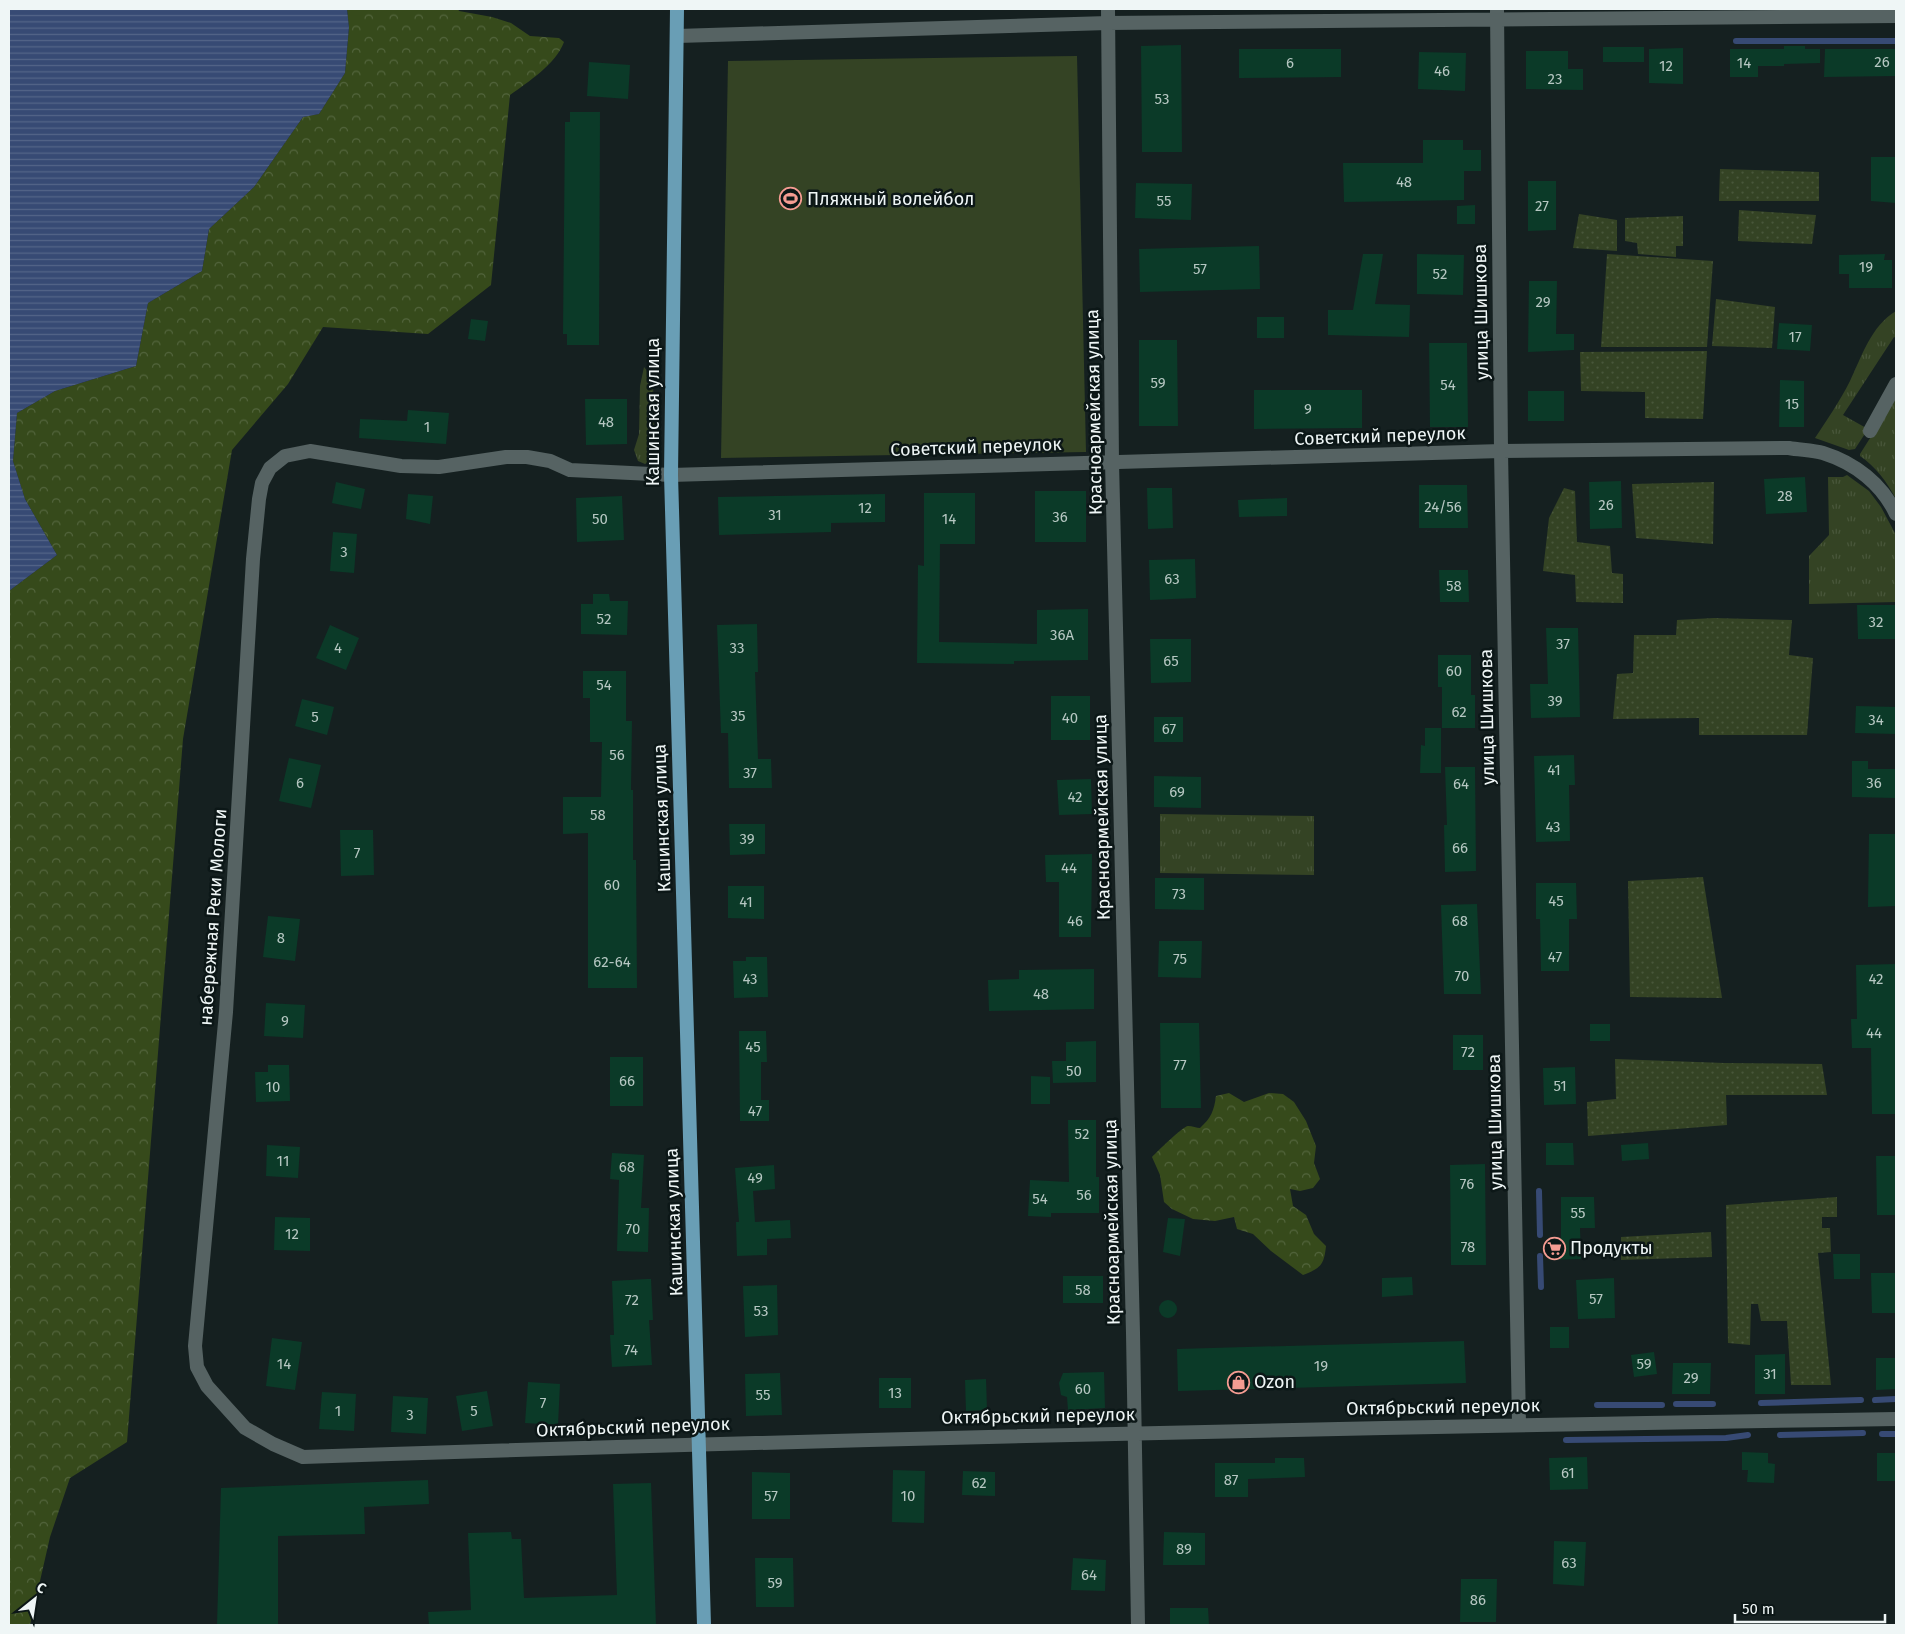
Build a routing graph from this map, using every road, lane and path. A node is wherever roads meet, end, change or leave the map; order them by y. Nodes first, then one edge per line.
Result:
1 (677, 9) edge
2 (1108, 9) edge
3 (1497, 14) edge
4 (1896, 16) edge
5 (1108, 23) junction
6 (677, 36) junction
7 (1896, 384) edge
8 (1870, 431) dead end
9 (1501, 451) junction
10 (285, 456) joint
11 (1112, 462) junction
12 (671, 475) junction
13 (1896, 514) edge
14 (207, 1386) joint
15 (1896, 1419) edge
16 (1519, 1424) junction
17 (1135, 1432) junction
18 (700, 1443) junction
19 (704, 1625) edge
20 (1138, 1625) edge

1 - 6 main road, Кашинская улица
2 - 5 street, Красноармейская улица
3 - 4 street
3 - 5 street
3 - 9 street, улица Шишкова
5 - 6 street
5 - 11 street, Красноармейская улица
6 - 12 main road, Кашинская улица
7 - 8 street
9 - 11 street, Советский переулок
9 - 13 street, Советский переулок
9 - 16 street, улица Шишкова
10 - 12 street, Советский переулок
10 - 14 street, набережная Реки Мологи
11 - 12 street, Советский переулок
11 - 17 street, Красноармейская улица
12 - 18 main road, Кашинская улица
14 - 18 street, Октябрьский переулок
15 - 16 street, Октябрьский переулок
16 - 17 street, Октябрьский переулок
17 - 18 street, Октябрьский переулок
17 - 20 street, Красноармейская улица
18 - 19 main road, Кашинская улица

